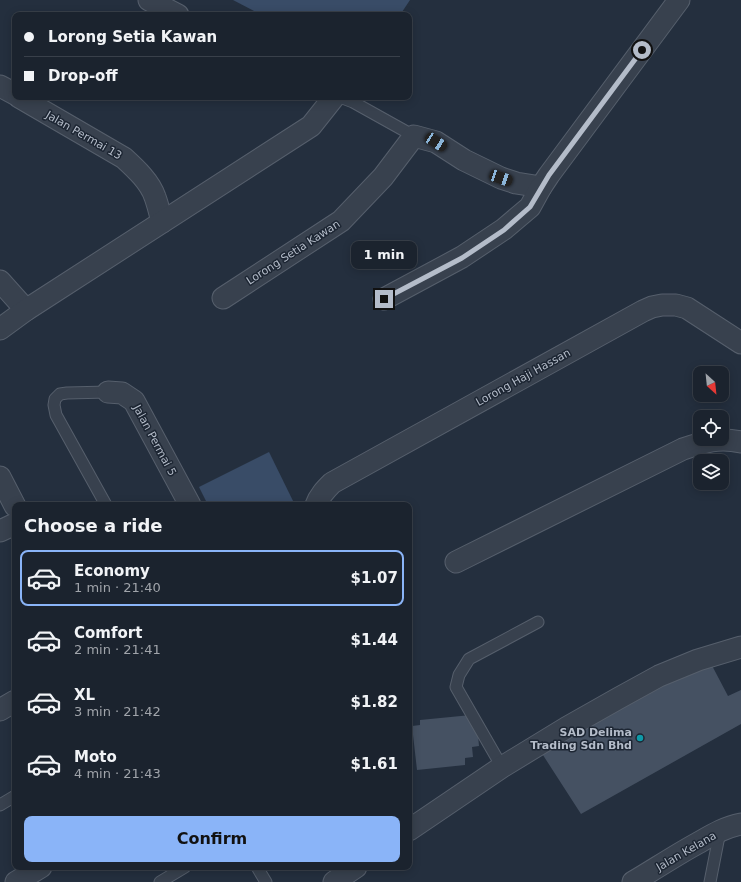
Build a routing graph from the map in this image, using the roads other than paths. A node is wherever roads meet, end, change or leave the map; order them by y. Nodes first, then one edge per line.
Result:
1 (149, 0) edge
2 (679, 0) edge
3 (172, 12) edge
4 (0, 86) edge
5 (12, 92) edge
6 (24, 100) edge
7 (332, 100) edge
8 (348, 100) edge
9 (414, 136) junction
10 (542, 187) junction
11 (162, 222) junction
12 (0, 281) edge
13 (223, 298) dead end
14 (384, 299) dead end
15 (26, 310) junction
16 (0, 329) edge
17 (741, 343) edge
18 (108, 392) joint
19 (741, 442) edge
20 (0, 477) edge
21 (13, 502) edge
22 (104, 502) edge
23 (188, 502) edge
24 (317, 502) edge
25 (12, 525) edge
26 (0, 531) edge
27 (456, 562) dead end
28 (538, 622) dead end
29 (741, 647) edge
30 (12, 703) edge
31 (0, 710) edge
32 (502, 767) junction
33 (12, 798) edge
34 (0, 805) edge
35 (741, 824) edge
36 (412, 828) edge
37 (720, 831) junction
38 (36, 870) edge
39 (180, 870) edge
40 (259, 870) edge
41 (352, 870) edge
42 (16, 882) edge
43 (160, 882) edge
44 (266, 882) edge
45 (334, 882) edge
46 (633, 882) edge
47 (710, 882) edge

1 - 3 street
2 - 10 street
4 - 5 street
6 - 11 street, Jalan Permai 13
7 - 11 street
8 - 9 lane
9 - 10 street
9 - 13 street, Lorong Setia Kawan
10 - 14 street
11 - 15 street
12 - 15 street
15 - 16 street
17 - 24 street, Lorong Haji Hassan
18 - 22 lane
18 - 23 street, Jalan Permai 5
19 - 27 street
20 - 21 street
25 - 26 street
28 - 32 lane
29 - 32 street
30 - 31 street
32 - 36 street
33 - 34 lane
35 - 37 street, Jalan Kelana
37 - 46 street, Jalan Kelana
37 - 47 lane
38 - 42 street
39 - 43 lane
40 - 44 lane
41 - 45 street

